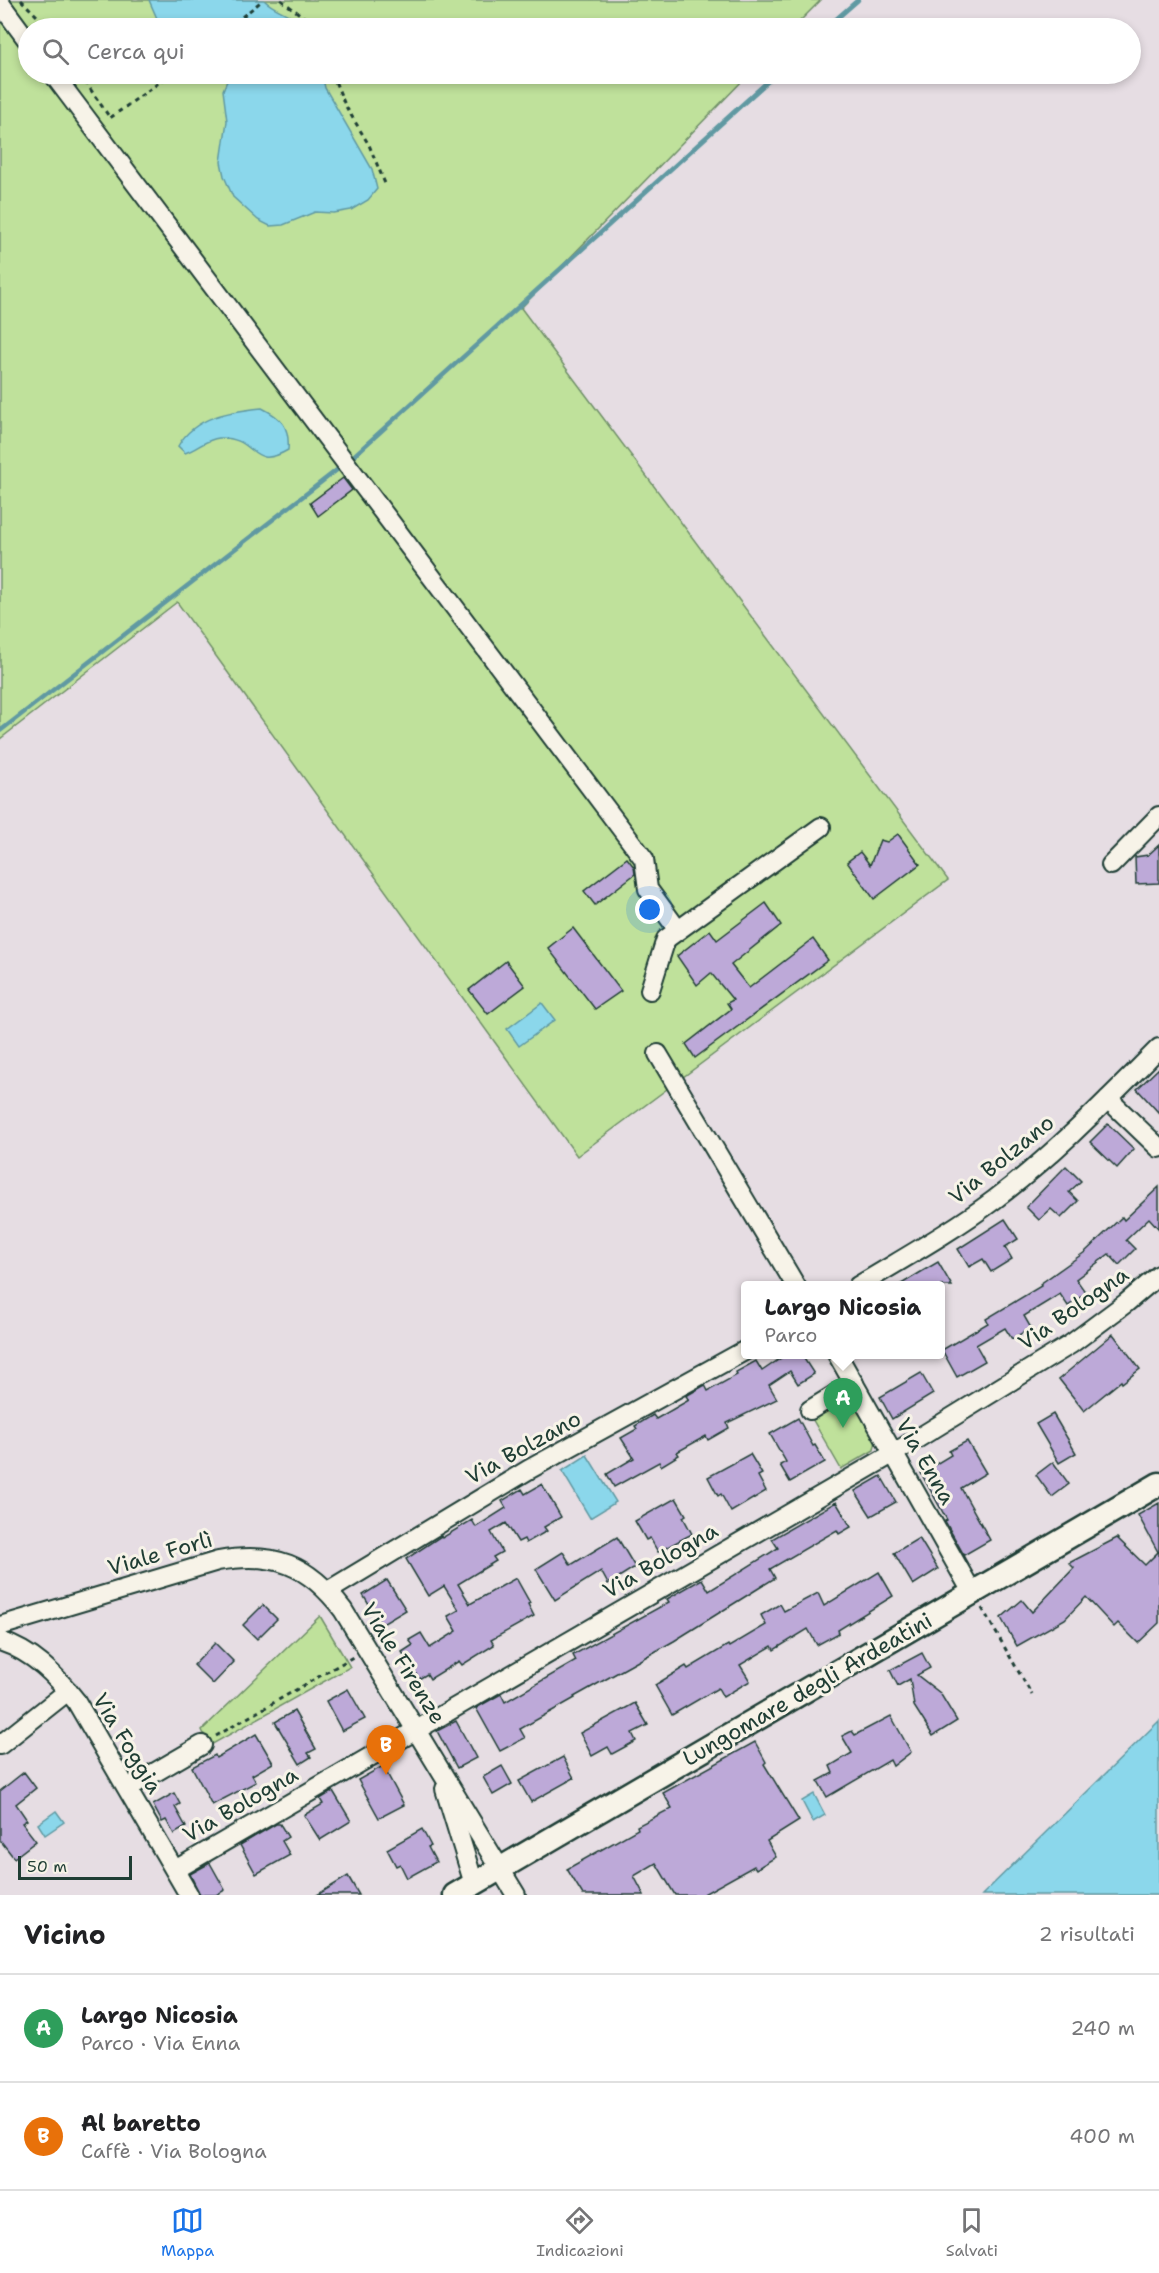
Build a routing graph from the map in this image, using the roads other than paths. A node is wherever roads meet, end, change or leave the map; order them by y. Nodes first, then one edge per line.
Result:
1 (0, 3) edge
2 (18, 27) edge
3 (61, 84) edge
4 (1159, 816) edge
5 (821, 827) dead end
6 (1111, 865) dead end
7 (678, 930) junction
8 (650, 990) dead end
9 (1159, 1048) edge
10 (658, 1054) dead end
11 (1108, 1099) junction
12 (1159, 1148) edge
13 (1159, 1275) edge
14 (793, 1281) edge
15 (866, 1281) edge
16 (741, 1353) edge
17 (840, 1359) edge
18 (854, 1383) junction
19 (810, 1410) dead end
20 (894, 1453) junction
21 (1159, 1484) edge
22 (328, 1591) junction
23 (972, 1592) junction
24 (0, 1626) edge
25 (0, 1641) edge
26 (68, 1691) junction
27 (416, 1728) junction
28 (0, 1744) edge
29 (202, 1745) road end
30 (436, 1762) junction
31 (128, 1788) junction
32 (500, 1869) junction
33 (175, 1870) junction
34 (464, 1889) edge
35 (189, 1895) edge
36 (516, 1895) edge

1 - 2 street
3 - 7 street
4 - 6 street
5 - 7 street
7 - 8 street
9 - 11 street, Via Bolzano
10 - 14 street
11 - 12 street
11 - 15 street, Via Bolzano
13 - 20 street, Via Bologna
16 - 22 street, Via Bolzano
17 - 18 street, Via Enna
18 - 19 street
18 - 20 street, Via Enna
20 - 23 street, Via Enna
20 - 27 street, Via Bologna
21 - 23 main road, Lungomare degli Ardeatini
22 - 24 street, Viale Forlì
22 - 27 street, Viale Firenze
23 - 32 main road, Lungomare degli Ardeatini
25 - 26 street, Via Foggia
26 - 28 street
26 - 31 street, Via Foggia
27 - 30 street, Viale Firenze
27 - 33 street, Via Bologna
29 - 31 street
30 - 32 street, Viale Firenze
30 - 34 street, Viale Firenze
31 - 33 street, Via Foggia
32 - 34 main road, Lungomare degli Ardeatini
32 - 36 street, Viale Firenze
33 - 35 street, Via Foggia

